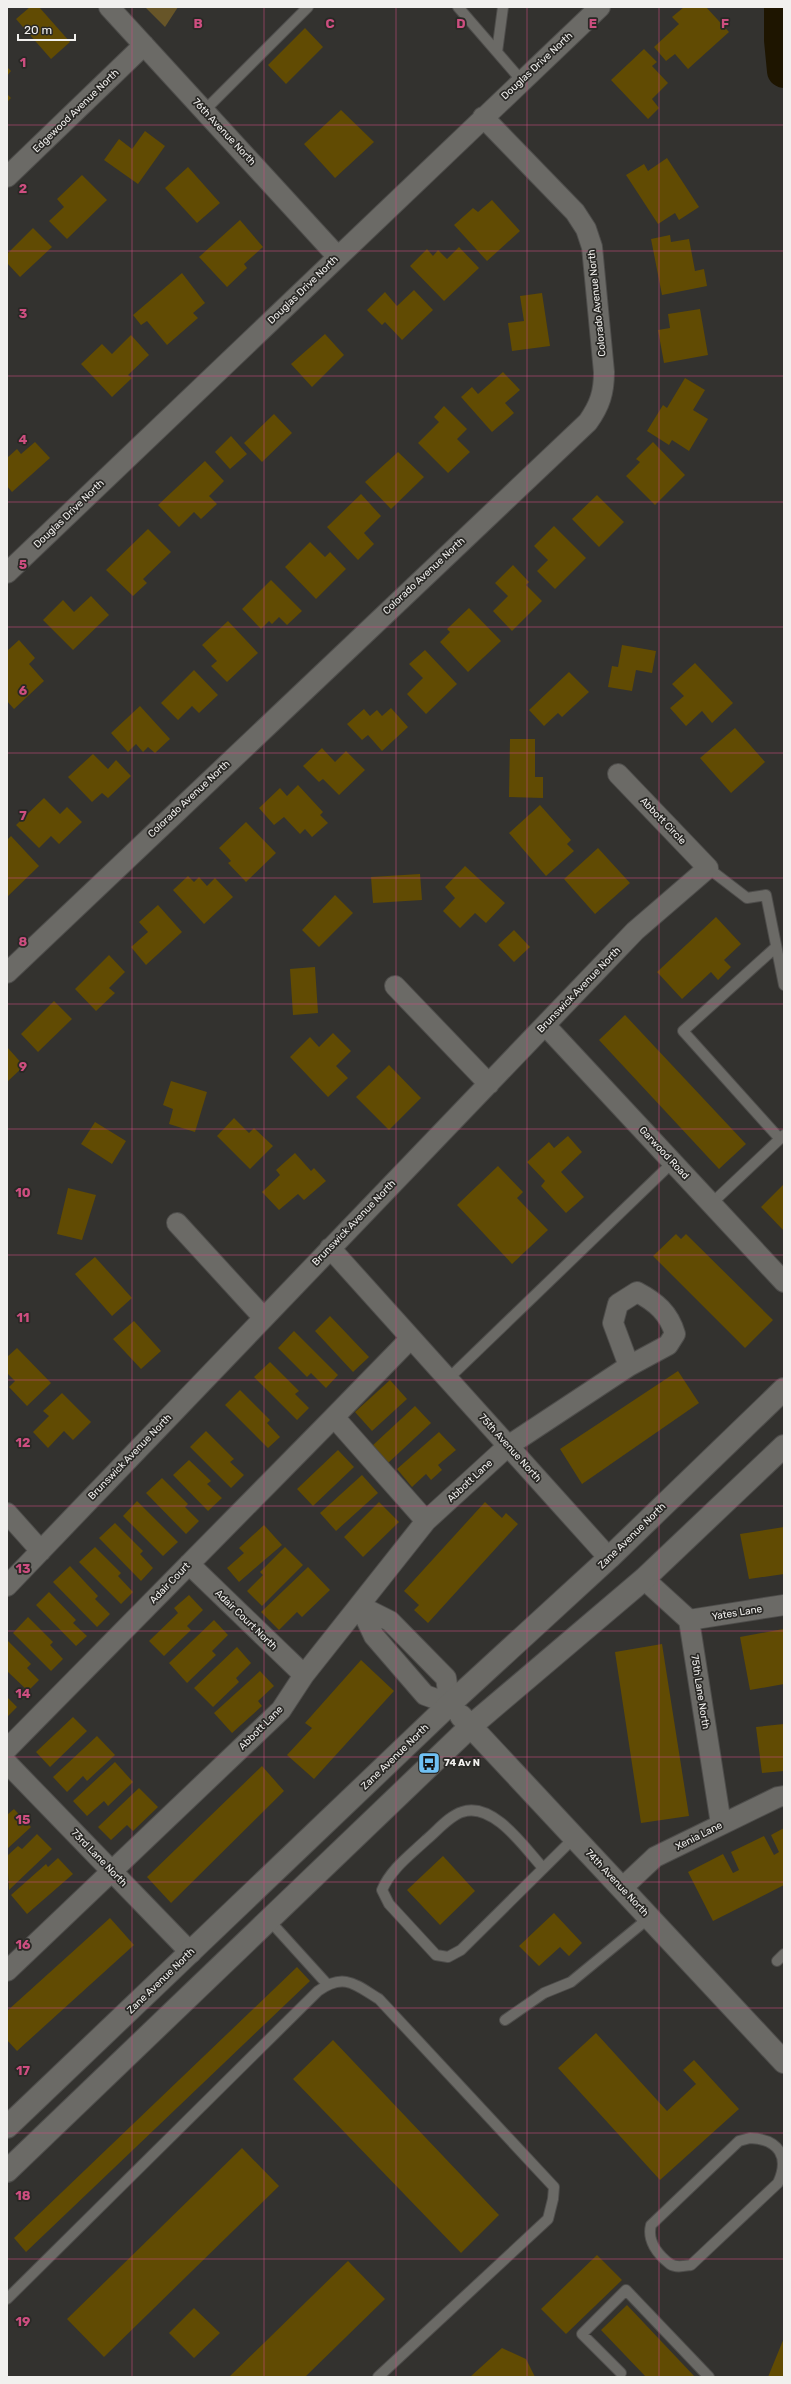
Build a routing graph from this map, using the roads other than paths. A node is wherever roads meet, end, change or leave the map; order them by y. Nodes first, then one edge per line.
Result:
1 (109, 7) edge
2 (308, 7) edge
3 (458, 7) edge
4 (503, 7) edge
5 (600, 7) edge
6 (144, 45) junction
7 (497, 52) junction
8 (522, 80) junction
9 (204, 111) junction
10 (483, 117) junction
11 (7, 178) edge
12 (338, 257) junction
13 (7, 573) edge
14 (618, 774) dead end
15 (708, 868) junction
16 (776, 947) junction
17 (7, 973) edge
18 (784, 985) edge
19 (395, 986) dead end
20 (545, 1025) junction
21 (489, 1084) junction
22 (782, 1137) edge
23 (673, 1162) junction
24 (711, 1204) junction
25 (177, 1223) dead end
26 (330, 1248) junction
27 (784, 1282) edge
28 (263, 1317) junction
29 (411, 1338) junction
30 (629, 1366) dead end
31 (448, 1379) junction
32 (784, 1389) edge
33 (334, 1417) junction
34 (508, 1446) junction
35 (784, 1446) edge
36 (7, 1513) edge
37 (426, 1521) junction
38 (41, 1551) junction
39 (609, 1558) junction
40 (189, 1564) junction
41 (644, 1579) junction
42 (7, 1586) edge
43 (784, 1605) edge
44 (360, 1606) junction
45 (689, 1620) junction
46 (304, 1675) junction
47 (450, 1704) junction
48 (471, 1726) junction
49 (7, 1749) edge
50 (7, 1763) edge
51 (784, 1796) edge
52 (721, 1824) junction
53 (575, 1837) junction
54 (543, 1868) junction
55 (112, 1871) junction
56 (622, 1888) junction
57 (650, 1917) junction
58 (269, 1920) junction
59 (190, 1953) junction
60 (7, 1971) edge
61 (327, 1984) junction
62 (505, 2020) dead end
63 (784, 2062) edge
64 (7, 2127) edge
65 (780, 2143) edge
66 (7, 2171) edge
67 (7, 2298) edge
68 (621, 2376) edge
69 (378, 2377) edge
70 (708, 2377) edge

1 - 6 street, 76th Avenue North
2 - 9 lane
3 - 7 lane
4 - 7 lane
5 - 8 street, Douglas Drive North
6 - 9 street, 76th Avenue North
6 - 11 street, Edgewood Avenue North
7 - 8 lane
8 - 10 street, Douglas Drive North
9 - 12 street, 76th Avenue North
10 - 12 street, Douglas Drive North
10 - 17 street, Colorado Avenue North
12 - 13 street, Douglas Drive North
14 - 15 street, Abbott Circle
15 - 16 lane
15 - 20 street, Brunswick Avenue North
16 - 18 lane
16 - 22 lane
19 - 21 street
20 - 21 street, Brunswick Avenue North
20 - 23 street, Garwood Road
21 - 26 street, Brunswick Avenue North
22 - 24 lane
23 - 24 street, Garwood Road
23 - 31 lane
24 - 27 street, Garwood Road
25 - 28 street
26 - 28 street, Brunswick Avenue North
26 - 29 street, 75th Avenue North
28 - 38 street, Brunswick Avenue North
29 - 31 street, 75th Avenue North
29 - 33 street
30 - 34 street, Abbott Lane
31 - 34 street, 75th Avenue North
32 - 39 street, Zane Avenue North
33 - 37 street
33 - 40 street, Adair Court
34 - 37 street, Abbott Lane
34 - 39 street, 75th Avenue North
35 - 41 street
36 - 38 street
37 - 44 street, Abbott Lane
38 - 42 street, Brunswick Avenue North
39 - 47 street, Zane Avenue North
40 - 46 street, Adair Court North
40 - 49 street, Adair Court
41 - 45 street
41 - 48 street
43 - 45 street, Yates Lane
44 - 46 street, Abbott Lane
44 - 47 street
44 - 47 street
45 - 52 street, 75th Lane North
46 - 55 street, Abbott Lane
47 - 48 street, 74th Avenue North
47 - 59 street, Zane Avenue North
48 - 53 street, 74th Avenue North
48 - 58 street
50 - 55 street, 73rd Lane North
51 - 52 street, Xenia Lane
52 - 56 street, Xenia Lane
53 - 54 lane
53 - 56 street, 74th Avenue North
54 - 54 lane
55 - 59 street, 73rd Lane North
55 - 60 street, Abbott Lane
56 - 57 street, 74th Avenue North
57 - 62 lane
57 - 63 street, 74th Avenue North
58 - 61 lane
58 - 66 street
59 - 64 street, Zane Avenue North
61 - 67 lane
61 - 69 lane
65 - 65 lane
68 - 70 lane

